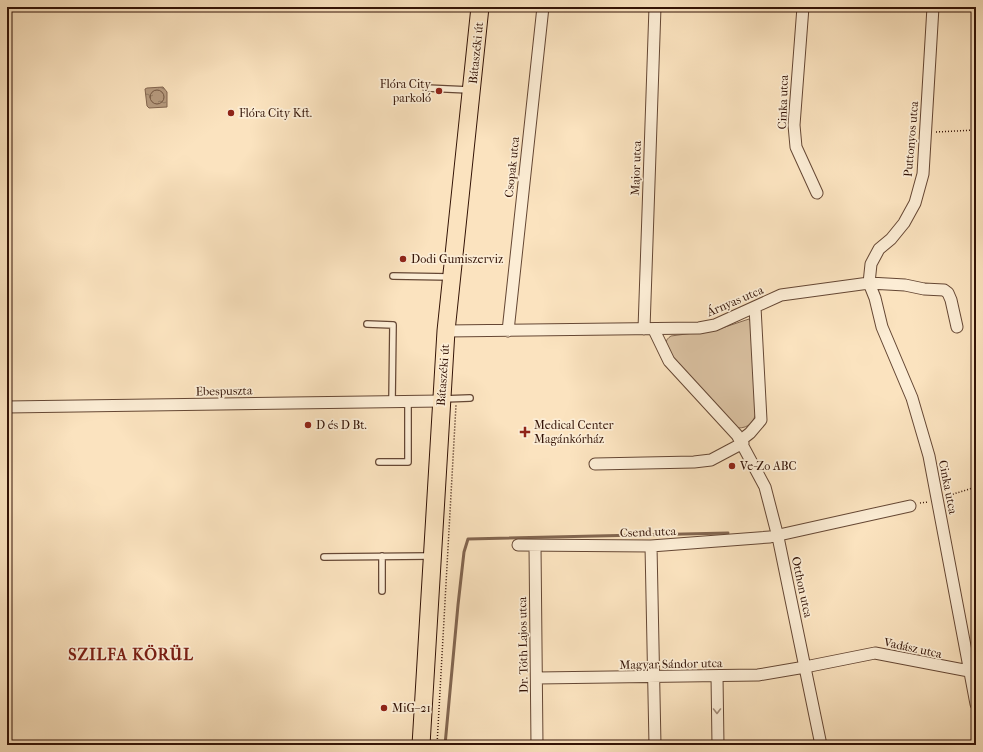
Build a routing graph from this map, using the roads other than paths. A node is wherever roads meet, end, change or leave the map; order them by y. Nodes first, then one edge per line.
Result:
1 (480, 7) edge
2 (543, 7) edge
3 (655, 7) edge
4 (803, 7) edge
5 (933, 7) edge
6 (426, 88) dead end
7 (472, 90) junction
8 (817, 193) dead end
9 (393, 276) dead end
10 (452, 277) junction
11 (868, 283) junction
12 (755, 307) junction
13 (367, 324) dead end
14 (957, 327) dead end
15 (649, 329) junction
16 (508, 331) junction
17 (446, 332) junction
18 (470, 398) dead end
19 (446, 399) junction
20 (392, 401) junction
21 (408, 401) junction
22 (7, 407) edge
23 (742, 442) junction
24 (379, 462) dead end
25 (595, 464) dead end
26 (910, 506) road end
27 (778, 536) junction
28 (518, 546) dead end
29 (535, 546) junction
30 (651, 546) junction
31 (382, 556) junction
32 (432, 556) junction
33 (324, 557) dead end
34 (382, 591) dead end
35 (805, 667) junction
36 (969, 671) junction
37 (717, 676) junction
38 (654, 677) junction
39 (537, 678) junction
40 (976, 704) edge
41 (422, 745) edge
42 (537, 745) edge
43 (655, 745) edge
44 (718, 745) edge
45 (821, 745) edge

1 - 7 main road, Bátaszéki út
2 - 16 street, Csopak utca
3 - 15 street, Major utca
4 - 8 street, Cinka utca
5 - 11 street, Puttonyos utca
6 - 7 lane
7 - 10 main road, Bátaszéki út
9 - 10 lane
10 - 17 main road, Bátaszéki út
11 - 12 street, Árnyas utca
11 - 14 street, Árnyas utca
11 - 36 street, Cinka utca
12 - 15 street, Árnyas utca
12 - 23 street
13 - 20 lane
15 - 16 street, Árnyas utca
15 - 23 street, Otthon utca
16 - 17 street, Árnyas utca
17 - 19 main road, Bátaszéki út
18 - 19 lane
19 - 21 street, Ebespuszta
19 - 32 main road, Bátaszéki út
20 - 21 street, Ebespuszta
20 - 22 street, Ebespuszta
21 - 24 lane
23 - 25 street
23 - 27 street, Otthon utca
26 - 27 street, Csend utca
27 - 30 street, Csend utca
27 - 35 street, Otthon utca
28 - 29 street, Csend utca
29 - 30 street, Csend utca
29 - 39 street, Dr. Tóth Lajos utca
30 - 38 street
31 - 32 lane
31 - 33 lane
31 - 34 lane
32 - 41 main road, Bátaszéki út
35 - 36 street, Vadász utca
35 - 37 street, Magyar Sándor utca
35 - 45 street, Otthon utca
36 - 40 street, Cinka utca
37 - 38 street, Magyar Sándor utca
37 -> 44 street
38 - 39 street, Magyar Sándor utca
38 - 43 street
39 - 42 street, Dr. Tóth Lajos utca

